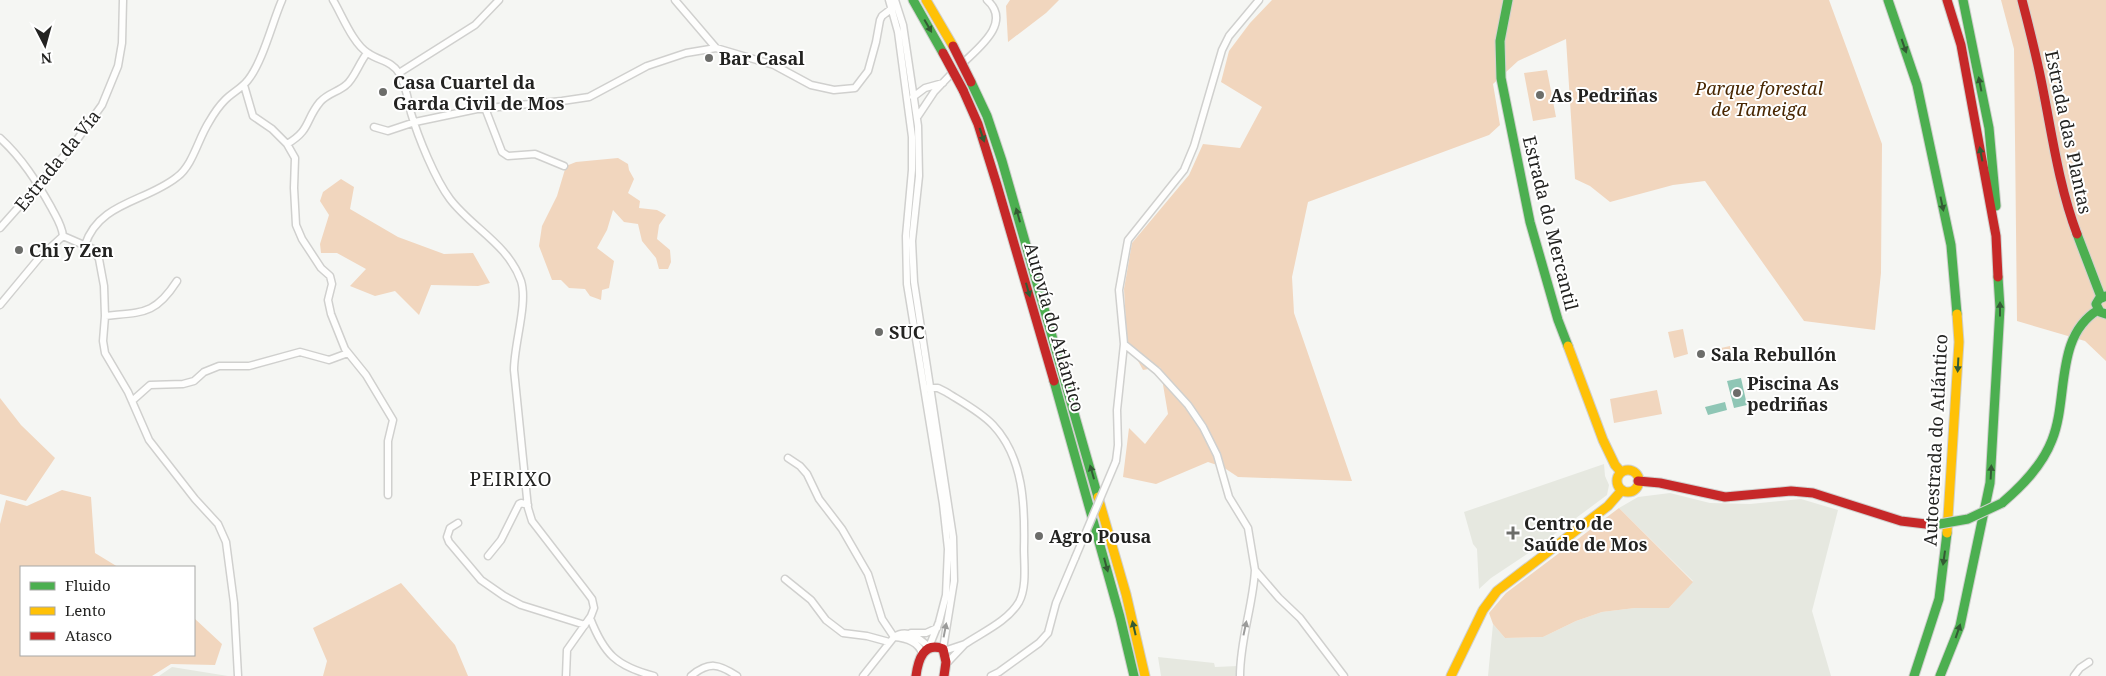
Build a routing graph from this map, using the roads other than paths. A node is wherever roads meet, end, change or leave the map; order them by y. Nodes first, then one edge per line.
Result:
1 (123, 0) edge
2 (282, 0) edge
3 (333, 0) edge
4 (499, 0) edge
5 (675, 0) edge
6 (889, 0) edge
7 (913, 0) edge
8 (926, 0) edge
9 (987, 0) edge
10 (1259, 0) edge
11 (1508, 0) edge
12 (1888, 0) edge
13 (1947, 0) edge
14 (1963, 0) edge
15 (2022, 0) edge
16 (895, 4) edge
17 (898, 32) junction
18 (716, 48) junction
19 (367, 53) junction
20 (400, 73) junction
21 (912, 77) junction
22 (943, 83) junction
23 (244, 85) junction
24 (933, 85) junction
25 (914, 97) junction
26 (929, 99) junction
27 (484, 108) junction
28 (918, 117) junction
29 (415, 122) junction
30 (374, 127) dead end
31 (0, 138) edge
32 (287, 144) junction
33 (0, 146) edge
34 (11, 148) junction
35 (564, 166) dead end
36 (39, 185) junction
37 (907, 218) junction
38 (0, 228) edge
39 (63, 236) junction
40 (1996, 236) junction
41 (85, 245) junction
42 (177, 281) dead end
43 (2104, 297) edge
44 (0, 305) edge
45 (2102, 312) edge
46 (105, 316) junction
47 (1124, 344) junction
48 (348, 353) junction
49 (927, 388) junction
50 (132, 401) junction
51 (788, 458) dead end
52 (1621, 472) junction
53 (1638, 481) junction
54 (1622, 490) junction
55 (388, 495) dead end
56 (528, 504) junction
57 (458, 522) dead end
58 (488, 556) dead end
59 (1255, 570) junction
60 (785, 579) dead end
61 (590, 618) junction
62 (585, 625) junction
63 (938, 627) junction
64 (908, 633) junction
65 (891, 639) junction
66 (965, 644) junction
67 (944, 649) junction
68 (926, 650) junction
69 (2090, 662) dead end
70 (946, 664) junction
71 (1000, 674) edge
72 (915, 675) edge
73 (238, 676) edge
74 (566, 676) edge
75 (654, 676) edge
76 (691, 676) edge
77 (738, 676) edge
78 (863, 676) edge
79 (944, 676) edge
80 (990, 676) edge
81 (1134, 676) edge
82 (1145, 676) edge
83 (1240, 676) edge
84 (1344, 676) edge
85 (1451, 676) edge
86 (1914, 676) edge
87 (1940, 676) edge
88 (2074, 676) edge

1 - 36 street, Estrada da Vía
2 - 23 street
3 - 19 street
4 - 20 street
5 - 18 street
6 - 16 street
7 -> 81 main road, Autovía do Atlántico, bridge
82 -> 8 main road, Autovía do Atlántico, bridge
9 - 22 street
10 - 47 street
11 - 52 main road, Estrada do Mercantil
12 -> 86 main road, Autoestrada do Atlántico
40 -> 13 main road
40 -> 14 main road
15 - 43 main road, Estrada das Plantas
16 - 17 street
16 - 18 street
16 - 21 street
17 - 25 street
17 - 37 street
18 - 27 street
19 - 20 street
19 - 32 street
20 - 29 street
21 - 24 street
21 - 25 street
22 - 24 street
22 - 26 street
23 - 32 street
23 - 41 street
24 - 25 street
25 - 26 street
25 - 28 street
25 - 37 street
26 - 28 street
27 - 29 street
27 - 35 street
28 - 49 street
29 - 30 street
29 - 56 street
31 - 34 street
32 - 48 street
33 - 34 street
34 - 36 street
36 - 38 street, Estrada da Vía
36 - 39 street
37 - 49 street
39 - 41 street
39 - 44 street
87 -> 40 main road
41 - 46 street
42 - 46 street
43 - 45 main road
45 - 53 main road, bridge
46 - 50 street
47 - 59 street
47 - 71 street, bridge
48 - 50 street
48 - 55 street
49 - 63 street
49 - 66 street
67 -> 49 street
50 - 73 street
51 - 65 street
52 - 53 main road
52 - 54 main road
53 - 54 main road
54 - 85 main road
56 - 58 street
56 - 61 street
57 - 62 street
83 -> 59 street
59 - 84 street
60 - 65 street
61 - 62 street
61 - 75 street
62 - 74 street
63 - 64 street
63 - 68 street
64 - 65 street
64 - 68 street
65 - 68 street
65 - 78 street
66 - 67 street
66 - 70 street
67 - 68 main road
67 - 70 main road
68 - 72 main road
69 - 88 street
70 - 79 main road
71 - 80 street
76 - 77 street

